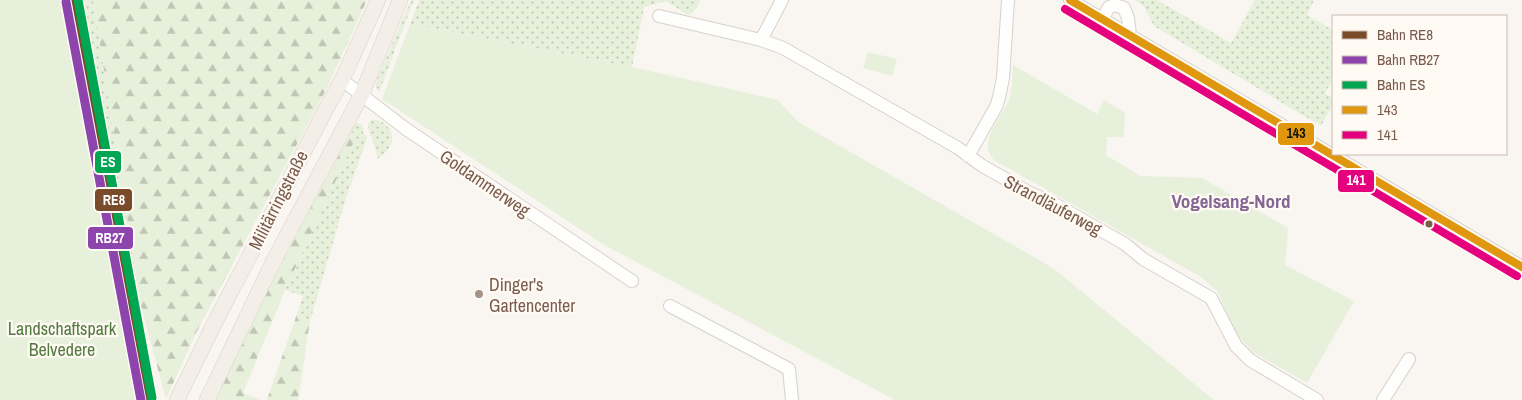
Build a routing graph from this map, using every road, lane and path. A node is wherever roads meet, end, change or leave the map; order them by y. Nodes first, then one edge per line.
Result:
1 (378, 0) edge
2 (400, 0) edge
3 (782, 0) edge
4 (1008, 0) edge
5 (1070, 0) edge
6 (659, 16) dead end
7 (1103, 18) junction
8 (1130, 35) junction
9 (761, 40) junction
10 (342, 80) junction
11 (362, 94) junction
12 (1332, 155) edge
13 (1333, 155) edge
14 (968, 156) junction
15 (1522, 267) edge
16 (632, 281) dead end
17 (670, 306) dead end
18 (1408, 359) dead end
19 (177, 400) edge
20 (207, 400) edge
21 (792, 400) edge
22 (1317, 400) edge
23 (1383, 400) edge

1 - 10 main road, Militärringstraße
2 - 11 main road, Militärringstraße
3 - 9 street
4 - 14 street
5 - 7 street
6 - 9 street, Strandläuferweg
7 - 8 street
7 - 8 street
8 - 12 street
9 - 14 street, Strandläuferweg
10 - 11 street, Goldammerweg
10 - 19 main road, Militärringstraße
11 - 16 street, Goldammerweg
11 - 20 main road, Militärringstraße
13 - 15 street
14 - 22 street, Strandläuferweg
17 - 21 street
18 - 23 street

